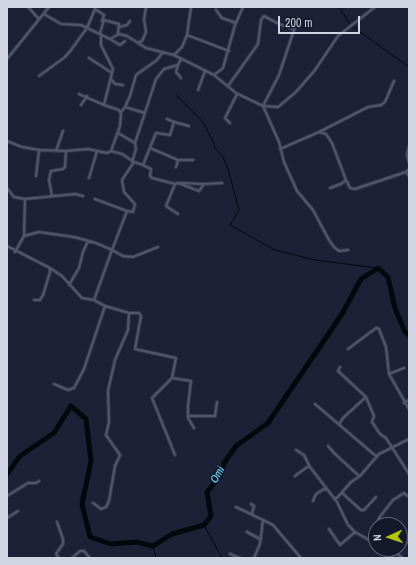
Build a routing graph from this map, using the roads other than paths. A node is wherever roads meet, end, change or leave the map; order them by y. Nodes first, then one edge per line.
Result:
1 (28, 7) edge
2 (49, 7) edge
3 (146, 7) edge
4 (192, 7) edge
5 (243, 7) edge
6 (375, 7) edge
7 (216, 10) dead end
8 (44, 14) junction
9 (38, 18) junction
10 (298, 18) dead end
11 (102, 21) junction
12 (130, 21) dead end
13 (236, 22) junction
14 (119, 26) junction
15 (87, 28) junction
16 (293, 29) junction
17 (100, 34) junction
18 (118, 34) junction
19 (187, 35) junction
20 (110, 39) junction
21 (125, 41) dead end
22 (138, 42) junction
23 (229, 51) junction
24 (163, 52) junction
25 (174, 55) junction
26 (7, 58) edge
27 (89, 58) dead end
28 (182, 59) junction
29 (178, 65) junction
30 (205, 71) junction
31 (112, 73) junction
32 (214, 75) junction
33 (39, 76) dead end
34 (181, 78) dead end
35 (111, 80) junction
36 (394, 82) dead end
37 (123, 85) dead end
38 (228, 86) junction
39 (198, 90) dead end
40 (80, 94) dead end
41 (237, 94) junction
42 (86, 96) junction
43 (81, 105) dead end
44 (104, 105) junction
45 (263, 106) junction
46 (125, 107) junction
47 (121, 112) junction
48 (145, 113) junction
49 (167, 119) dead end
50 (174, 122) junction
51 (230, 123) dead end
52 (189, 126) dead end
53 (63, 131) dead end
54 (319, 132) junction
55 (118, 133) junction
56 (7, 141) edge
57 (135, 143) junction
58 (409, 146) edge
59 (150, 148) junction
60 (280, 149) junction
61 (39, 150) junction
62 (56, 151) junction
63 (66, 151) junction
64 (97, 151) junction
65 (111, 151) junction
66 (178, 160) junction
67 (193, 160) dead end
68 (133, 162) junction
69 (409, 163) edge
70 (143, 165) junction
71 (176, 167) dead end
72 (409, 169) edge
73 (406, 172) junction
74 (36, 176) dead end
75 (409, 176) edge
76 (89, 178) dead end
77 (346, 180) junction
78 (222, 183) dead end
79 (176, 184) junction
80 (204, 184) junction
81 (7, 188) edge
82 (330, 188) dead end
83 (52, 196) junction
84 (83, 196) dead end
85 (25, 199) junction
86 (95, 199) dead end
87 (127, 211) junction
88 (178, 214) dead end
89 (24, 236) junction
90 (88, 241) junction
91 (7, 246) edge
92 (158, 247) dead end
93 (112, 250) junction
94 (348, 250) dead end
95 (16, 252) junction
96 (50, 268) junction
97 (69, 284) junction
98 (34, 300) dead end
99 (94, 300) junction
100 (105, 306) junction
101 (128, 313) junction
102 (348, 349) dead end
103 (340, 367) dead end
104 (404, 368) dead end
105 (389, 374) junction
106 (172, 378) junction
107 (54, 384) dead end
108 (366, 397) junction
109 (409, 400) edge
110 (217, 402) dead end
111 (404, 402) junction
112 (315, 404) dead end
113 (409, 409) edge
114 (188, 416) junction
115 (339, 424) junction
116 (194, 428) dead end
117 (409, 439) edge
118 (328, 446) dead end
119 (392, 448) junction
120 (296, 450) dead end
121 (175, 455) dead end
122 (377, 457) junction
123 (310, 467) junction
124 (409, 474) edge
125 (295, 476) dead end
126 (360, 476) junction
127 (39, 481) dead end
128 (328, 490) junction
129 (342, 493) junction
130 (7, 496) edge
131 (376, 497) dead end
132 (409, 497) edge
133 (336, 498) junction
134 (313, 501) dead end
135 (93, 503) dead end
136 (251, 504) dead end
137 (236, 507) dead end
138 (18, 511) dead end
139 (252, 514) junction
140 (380, 517) edge
141 (7, 518) edge
142 (263, 520) junction
143 (57, 522) dead end
144 (329, 529) dead end
145 (247, 532) dead end
146 (355, 532) junction
147 (260, 539) junction
148 (368, 539) edge
149 (230, 554) dead end
150 (59, 558) edge
151 (72, 558) edge
152 (90, 558) edge
153 (240, 558) edge
154 (254, 558) edge
155 (302, 558) edge

1 - 9 street
2 - 8 street
3 - 22 street
4 - 19 street
5 - 13 street
6 - 45 street
7 - 13 street
8 - 9 street
8 - 15 street
9 - 26 street
10 - 16 street
11 - 14 street
11 - 15 street
11 - 17 street
12 - 14 street
13 - 23 street
14 - 18 street
15 - 17 street
15 - 33 street
16 - 38 street
16 - 45 street
17 - 20 street
17 - 31 street
18 - 20 street
18 - 22 street
19 - 23 street
19 - 25 street
20 - 21 street
22 - 24 street
23 - 32 street
24 - 25 street
24 - 46 street
25 - 28 street
27 - 31 street
28 - 29 street
28 - 30 street
29 - 34 street
29 - 48 street
30 - 32 street
30 - 39 street
31 - 35 street
32 - 38 street
35 - 37 street
35 - 44 street
36 - 54 street
38 - 41 street
40 - 42 street
41 - 45 street
41 - 51 street
42 - 43 street
42 - 44 street
44 - 47 street
45 - 60 street
46 - 47 street
46 - 48 street
47 - 55 street
48 - 57 street
49 - 50 street
50 - 52 street
50 - 59 street
53 - 62 street
54 - 60 street
54 - 77 street
55 - 57 street
55 - 65 street
56 - 61 street
57 - 68 street
58 - 69 street
59 - 66 street
59 - 70 street
60 - 94 street
61 - 62 street
61 - 74 street
62 - 63 street
63 - 64 street
63 - 83 street
64 - 65 street
64 - 76 street
65 - 68 street
66 - 67 street
66 - 71 street
68 - 70 street
68 - 87 street
70 - 79 street
72 - 73 street
73 - 75 street
73 - 77 street
77 - 82 street
78 - 80 street
79 - 80 street
79 - 80 street
79 - 88 street
81 - 85 street
83 - 84 street
83 - 85 street
85 - 89 street
86 - 87 street
87 - 93 street
89 - 90 street
89 - 95 street
90 - 93 street
90 - 97 street
91 - 95 street
92 - 93 street
93 - 99 street
95 - 96 street
96 - 97 street
96 - 98 street
97 - 99 street
99 - 100 street
100 - 101 street
100 - 107 street
101 - 106 street
101 - 135 street
102 - 105 street
103 - 108 street
104 - 105 street
105 - 111 street
106 - 114 street
106 - 121 street
108 - 115 street
108 - 119 street
109 - 111 street
110 - 114 street
111 - 113 street
112 - 115 street
114 - 116 street
115 - 122 street
117 - 119 street
118 - 126 street
119 - 122 street
119 - 124 street
120 - 123 street
122 - 126 street
123 - 125 street
123 - 128 street
126 - 129 street
127 - 130 street
128 - 133 street
128 - 134 street
129 - 131 street
129 - 133 street
132 - 140 street
133 - 146 street
136 - 139 street
137 - 139 street
138 - 141 street
139 - 142 street
142 - 147 street
142 - 155 street
143 - 150 street
144 - 146 street
145 - 147 street
146 - 148 street
147 - 154 street
149 - 153 street
151 - 152 street

